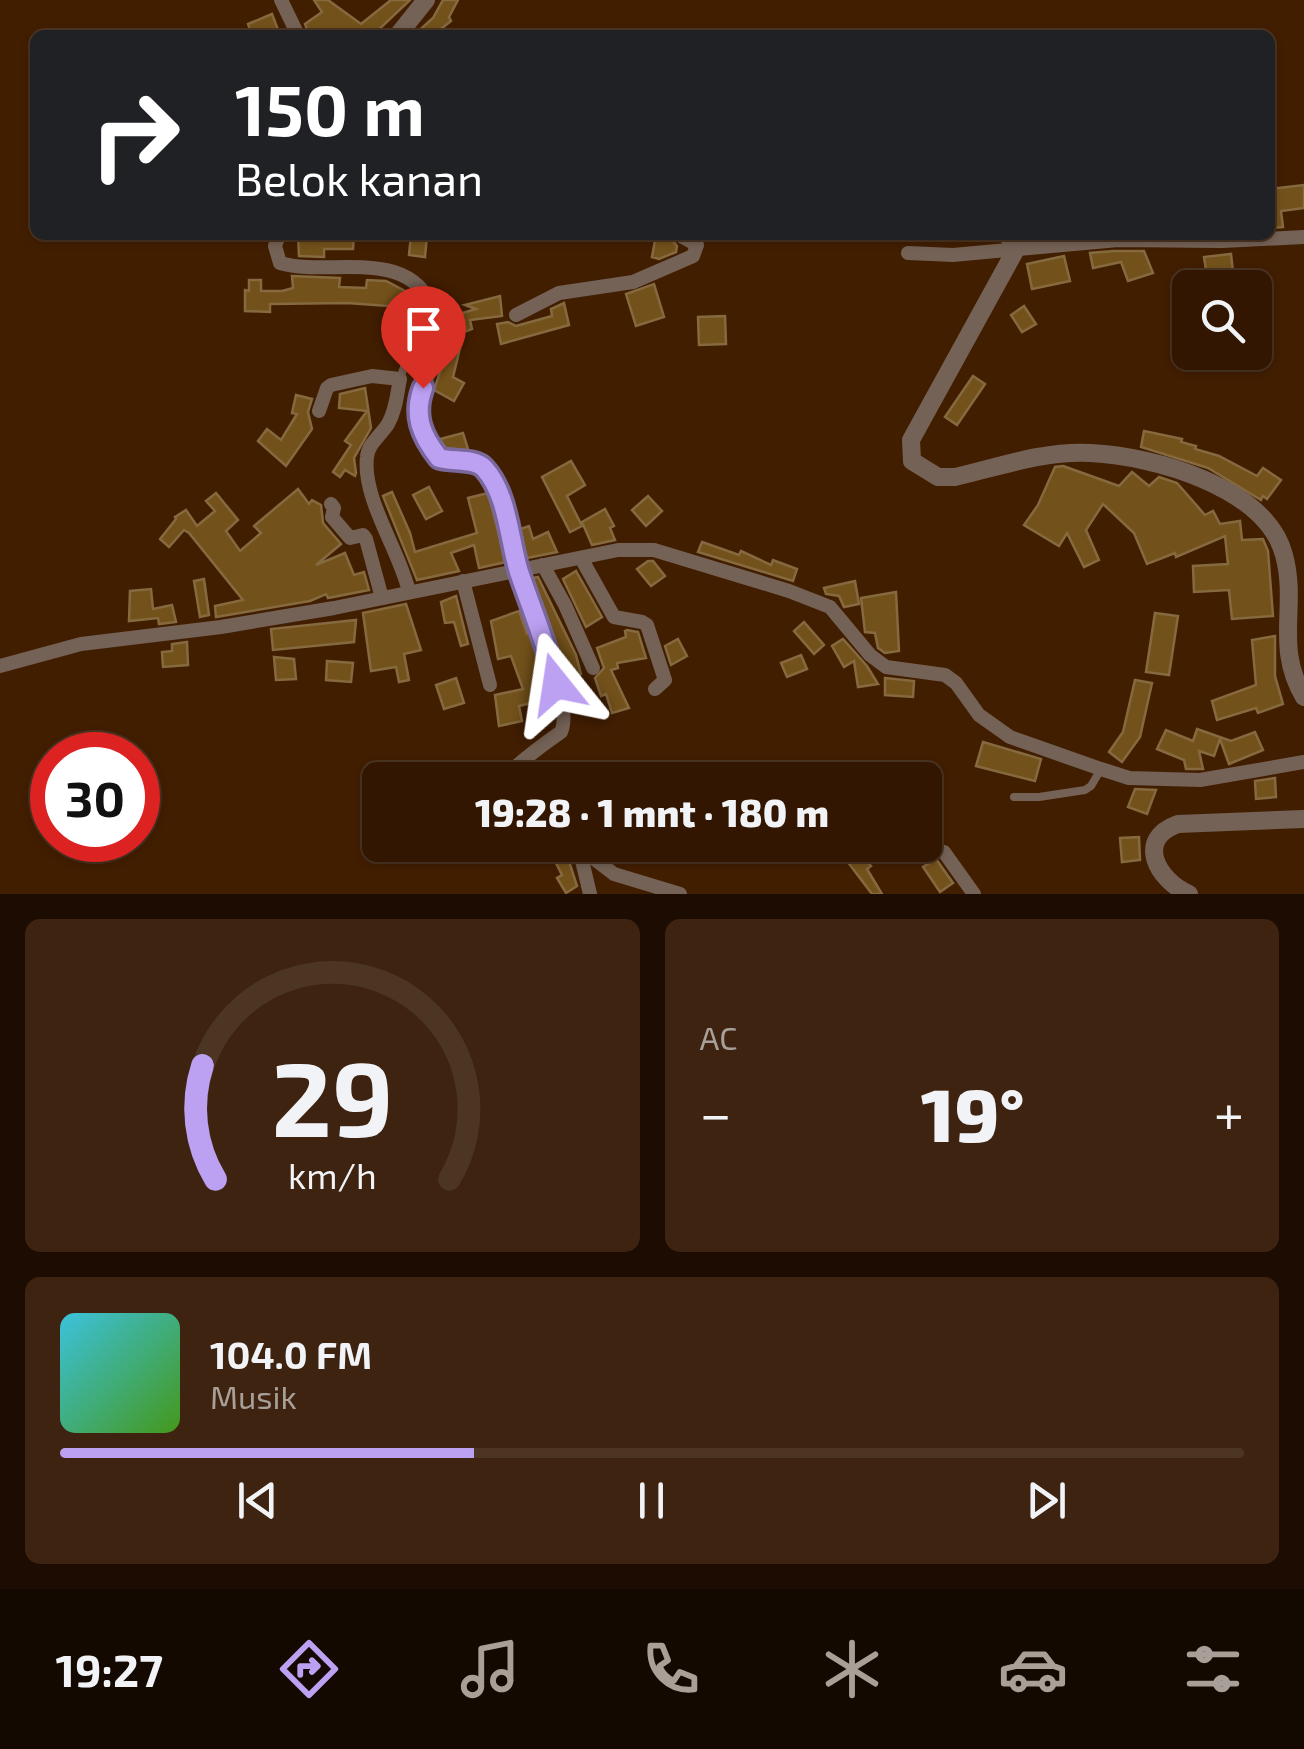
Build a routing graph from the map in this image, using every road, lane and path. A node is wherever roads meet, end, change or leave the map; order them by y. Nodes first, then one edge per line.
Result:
1 (281, 0) edge
2 (426, 0) edge
3 (296, 30) edge
4 (402, 30) edge
5 (1304, 237) edge
6 (1275, 238) edge
7 (277, 240) edge
8 (688, 240) edge
9 (1242, 240) edge
10 (1011, 243) edge
11 (908, 253) dead end
12 (516, 315) dead end
13 (432, 364) junction
14 (400, 379) junction
15 (320, 411) dead end
16 (331, 504) dead end
17 (581, 558) junction
18 (542, 565) junction
19 (519, 570) junction
20 (463, 581) junction
21 (409, 592) junction
22 (382, 598) junction
23 (0, 666) edge
24 (593, 668) dead end
25 (490, 685) dead end
26 (655, 689) dead end
27 (1304, 697) edge
28 (523, 762) edge
29 (1304, 762) edge
30 (1101, 769) junction
31 (1014, 797) dead end
32 (1304, 819) edge
33 (944, 852) dead end
34 (582, 862) edge
35 (596, 862) edge
36 (632, 887) edge
37 (590, 894) edge
38 (680, 894) edge
39 (974, 894) edge
40 (1189, 894) edge

1 - 3 street
2 - 4 street
5 - 6 street
7 - 13 street
8 - 12 street
9 - 10 street
10 - 11 street
10 - 27 street
13 - 14 lane
13 - 19 street
14 - 15 street
14 - 21 street
16 - 22 street
17 - 18 street
17 - 26 street
17 - 30 street
18 - 19 street
18 - 24 street
19 - 20 street
19 - 28 street
20 - 21 street
20 - 25 street
21 - 22 street
22 - 23 street
29 - 30 street
30 - 31 lane
32 - 40 street
33 - 39 street
34 - 37 street
35 - 36 street
36 - 38 street

